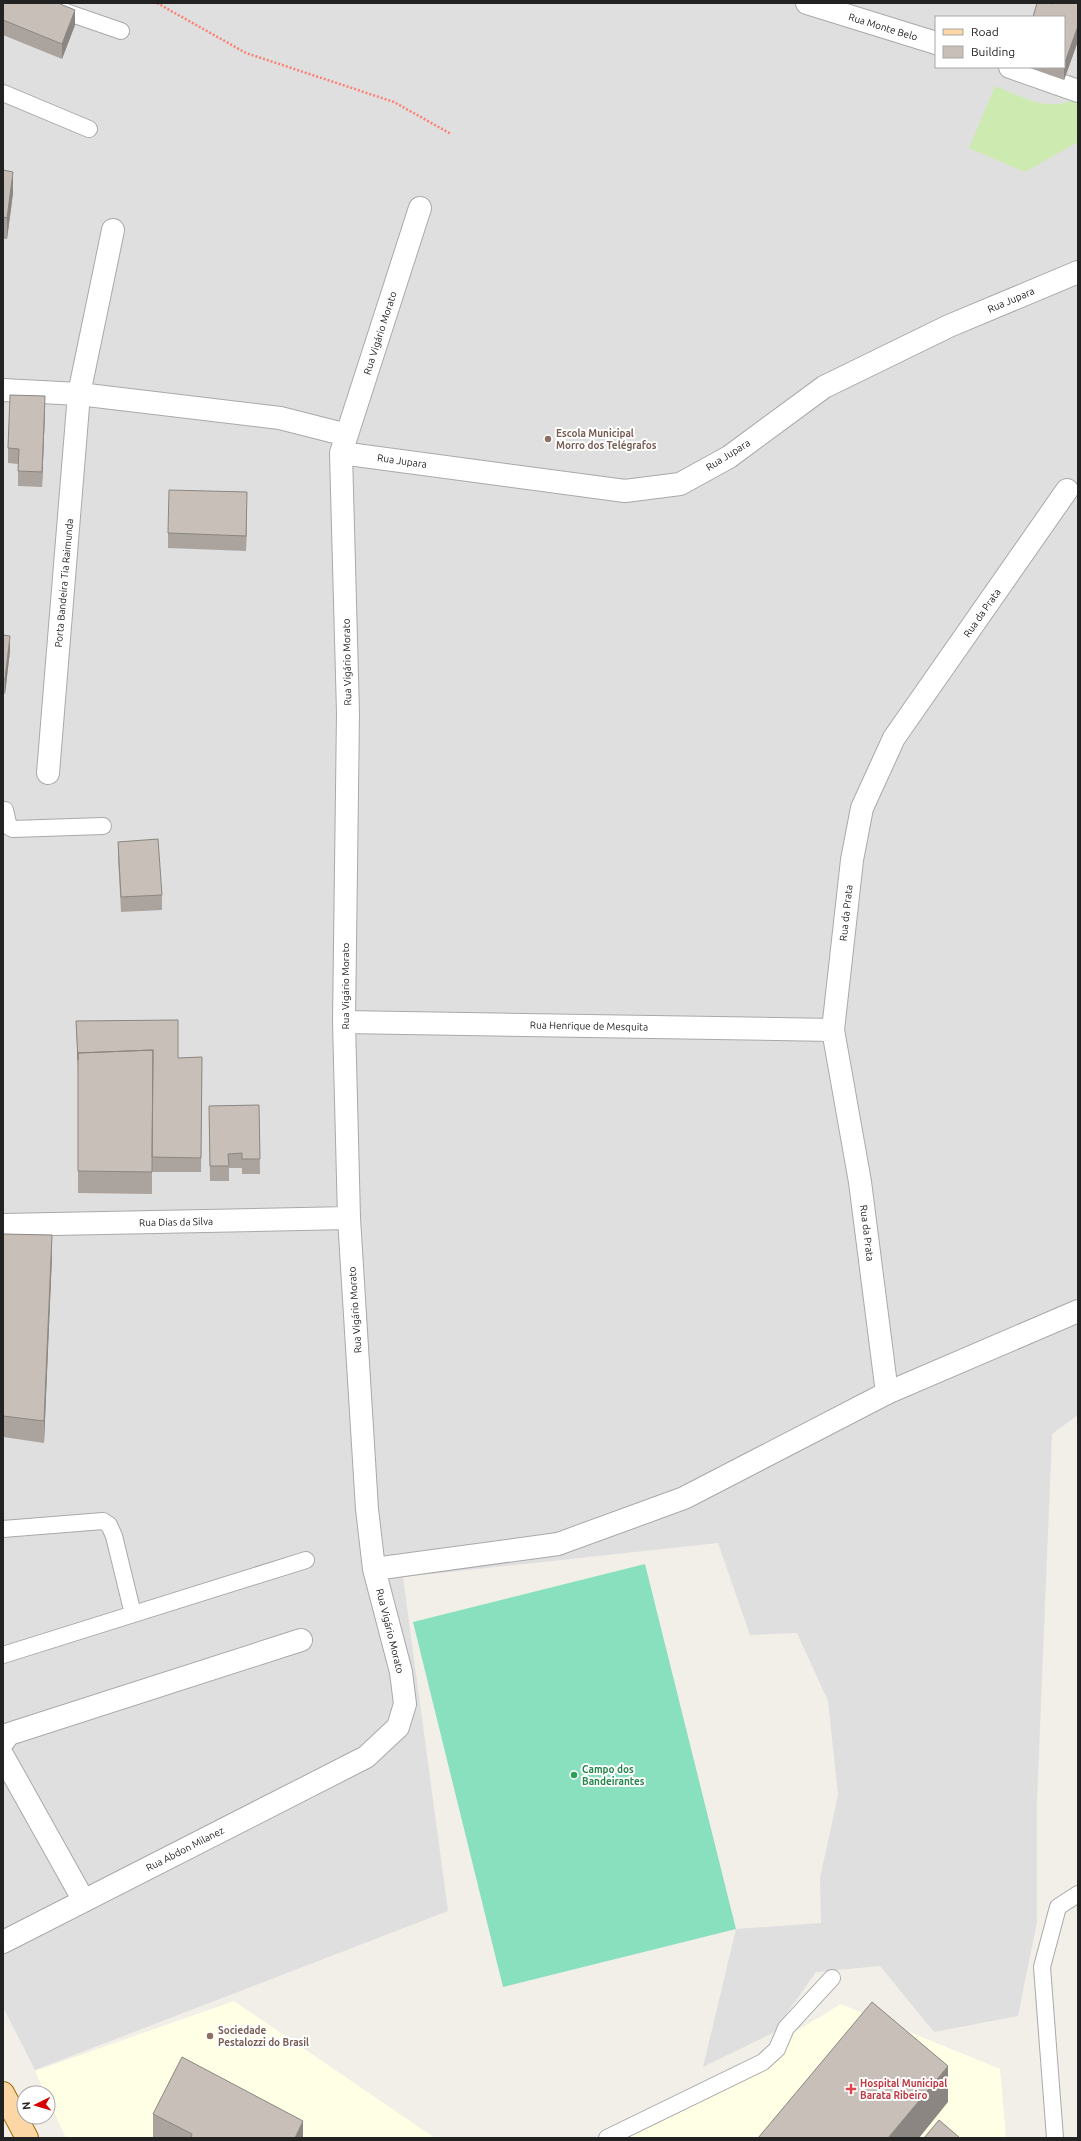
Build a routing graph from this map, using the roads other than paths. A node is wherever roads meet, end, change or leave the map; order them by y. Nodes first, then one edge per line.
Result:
1 (40, 3) edge
2 (808, 3) edge
3 (121, 31) dead end
4 (935, 43) edge
5 (1013, 68) edge
6 (1077, 87) edge
7 (3, 93) edge
8 (89, 129) dead end
9 (420, 208) dead end
10 (113, 230) dead end
11 (1078, 272) edge
12 (3, 390) edge
13 (79, 394) junction
14 (344, 444) junction
15 (1067, 490) dead end
16 (48, 773) dead end
17 (3, 810) edge
18 (102, 826) dead end
19 (344, 1022) junction
20 (833, 1030) junction
21 (349, 1218) junction
22 (3, 1225) edge
23 (1078, 1311) edge
24 (887, 1393) junction
25 (3, 1529) edge
26 (306, 1560) dead end
27 (374, 1569) junction
28 (133, 1614) junction
29 (301, 1640) dead end
30 (3, 1655) edge
31 (3, 1742) edge
32 (3, 1756) edge
33 (366, 1757) joint
34 (1078, 1894) edge
35 (84, 1901) junction
36 (3, 1942) edge
37 (832, 1978) dead end
38 (3, 2093) edge
39 (27, 2138) edge
40 (607, 2138) edge
41 (1055, 2138) edge

1 - 3 lane
2 - 4 street, Rua Monte Belo
5 - 6 street
7 - 8 lane
9 - 14 street, Rua Vigário Morato
10 - 13 street, Porta Bandeira Tia Raimunda
11 - 14 street, Rua Jupara
12 - 13 street
13 - 14 street, Rua Jupara
13 - 16 street, Porta Bandeira Tia Raimunda
14 - 19 street, Rua Vigário Morato
15 - 20 street, Rua da Prata
17 - 18 lane
19 - 20 street, Rua Henrique de Mesquita
19 - 21 street, Rua Vigário Morato
20 - 24 street, Rua da Prata
21 - 22 street, Rua Dias da Silva
21 - 27 street, Rua Vigário Morato
23 - 24 street
24 - 27 street
25 - 28 lane
26 - 28 lane
27 - 33 street, Rua Vigário Morato
28 - 30 lane
29 - 31 street
32 - 35 street
33 - 35 street, Rua Abdon Milanez
34 - 41 lane
35 - 36 street, Rua Abdon Milanez
37 - 40 lane
38 - 39 main road

